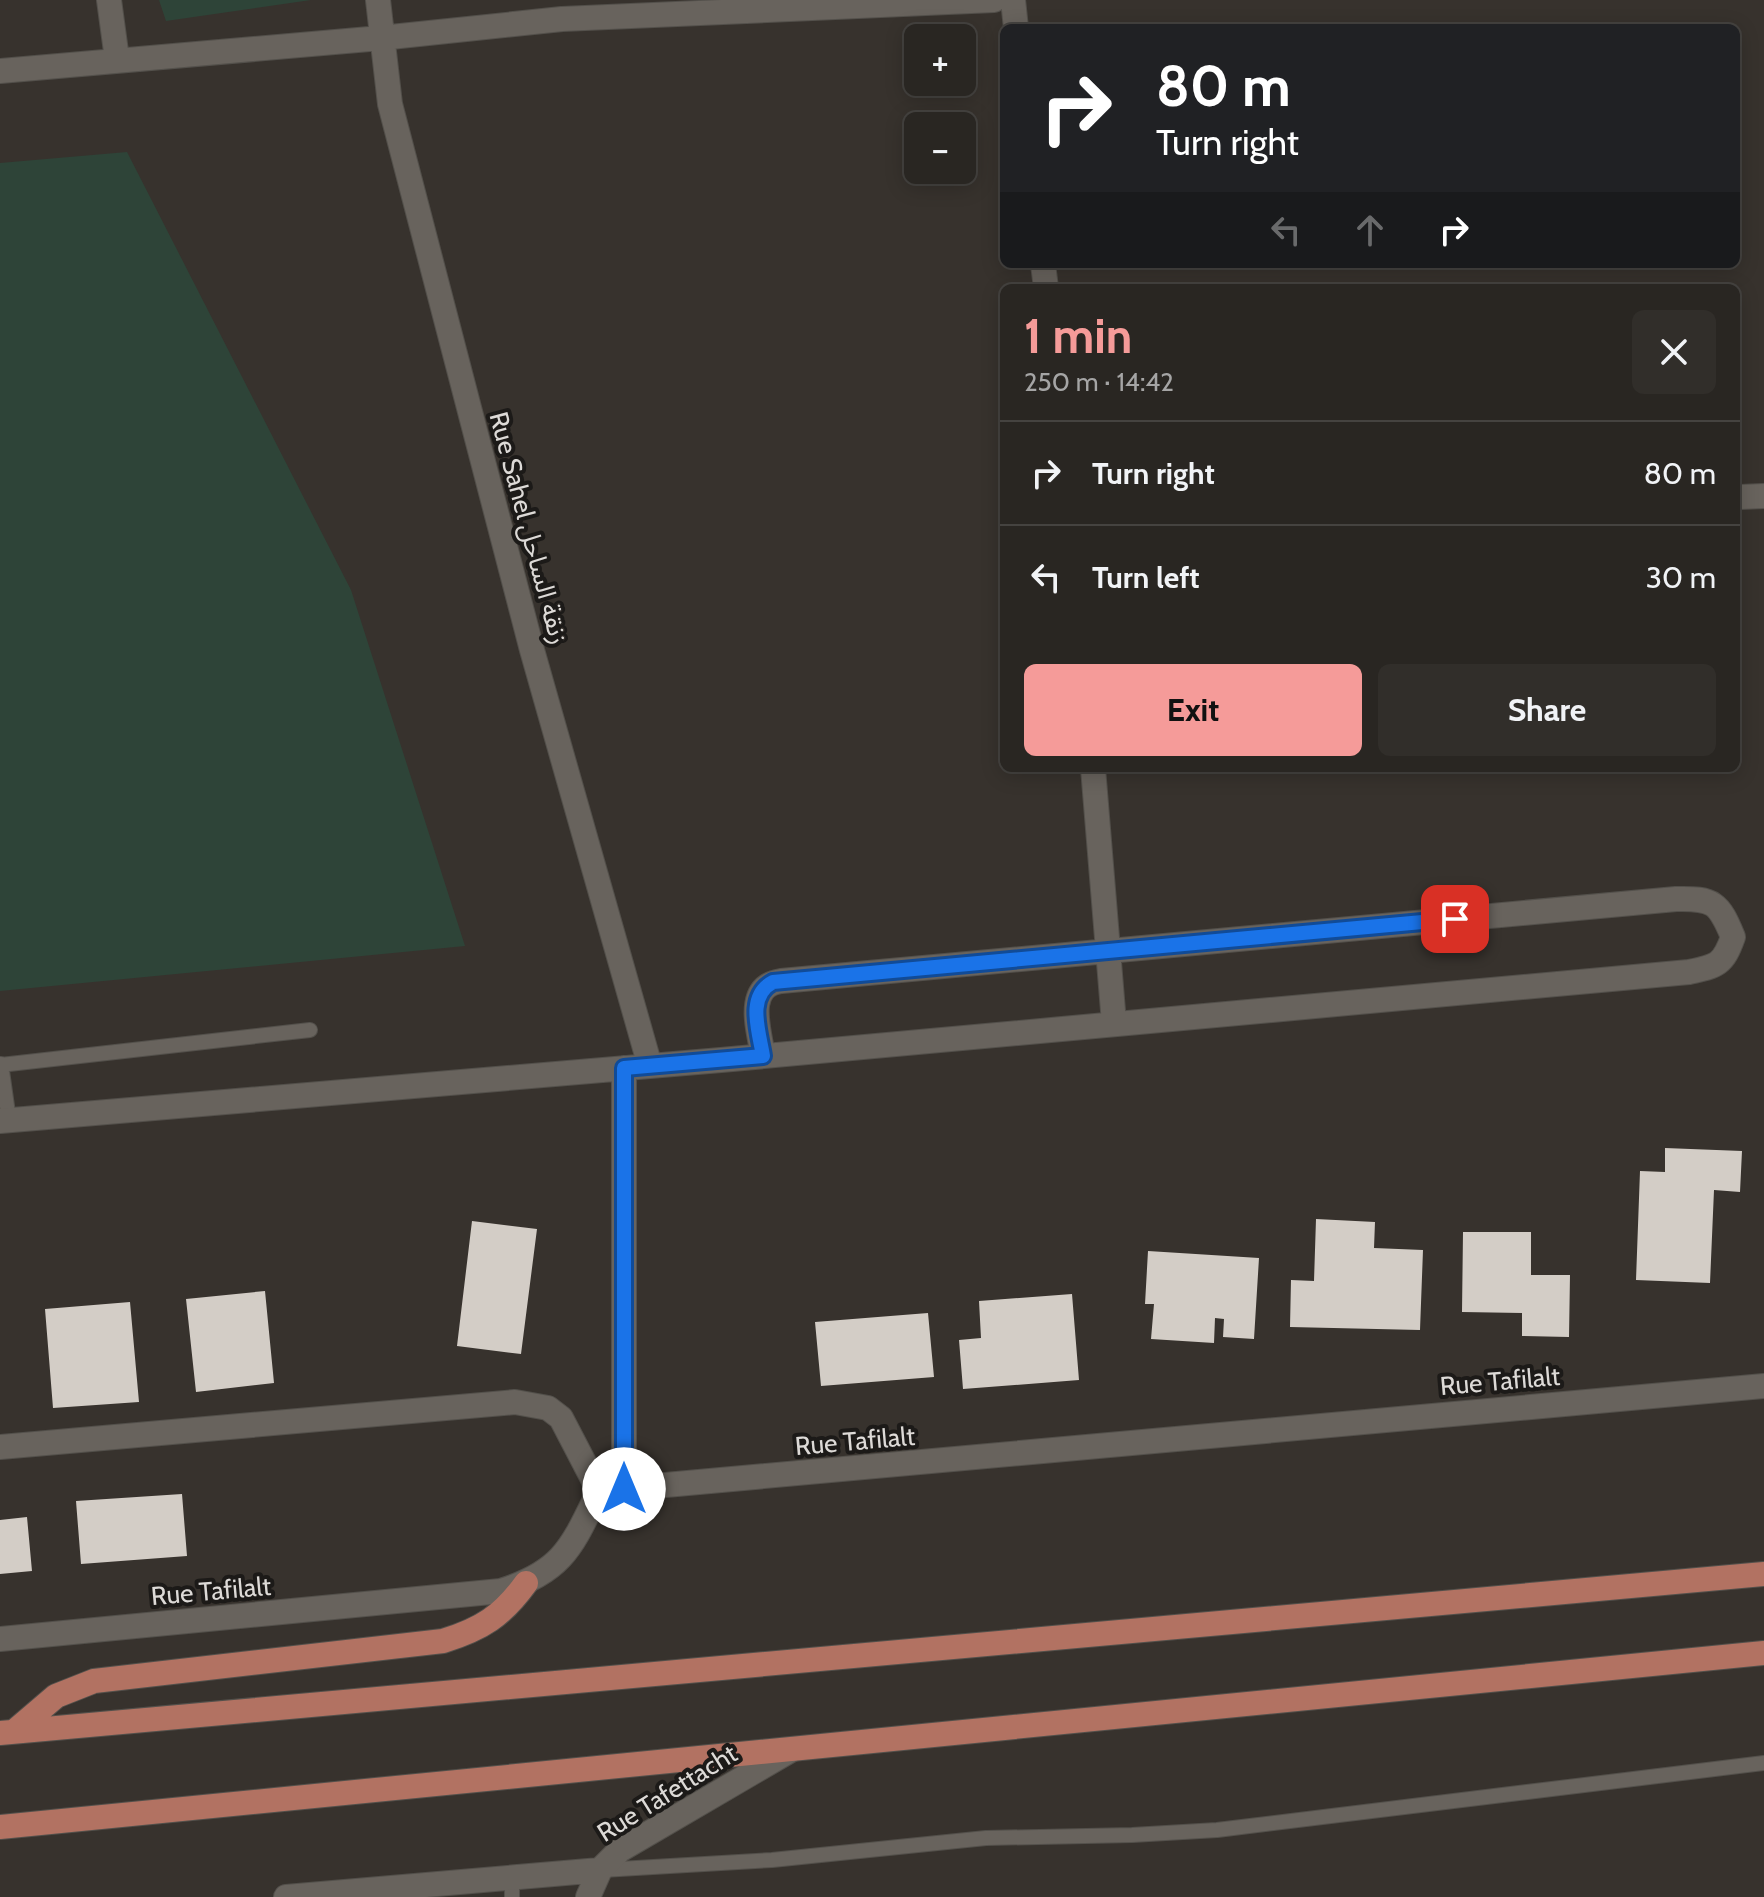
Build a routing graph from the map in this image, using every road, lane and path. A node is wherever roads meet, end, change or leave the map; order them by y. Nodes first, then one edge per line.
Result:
1 (109, 0) edge
2 (378, 0) edge
3 (994, 0) edge
4 (1013, 0) edge
5 (563, 9) edge
6 (1016, 24) edge
7 (381, 38) junction
8 (117, 59) junction
9 (0, 71) edge
10 (1093, 772) edge
11 (1107, 950) junction
12 (1114, 1023) junction
13 (310, 1030) dead end
14 (763, 1056) junction
15 (1, 1064) edge
16 (650, 1066) junction
17 (624, 1068) junction
18 (4, 1121) edge
19 (1764, 1386) edge
20 (0, 1447) edge
21 (624, 1489) junction
22 (599, 1491) junction
23 (1764, 1574) edge
24 (526, 1583) junction
25 (0, 1639) edge
26 (1764, 1653) edge
27 (8, 1732) edge
28 (791, 1750) junction
29 (1764, 1763) edge
30 (0, 1827) edge
31 (600, 1870) junction
32 (512, 1887) edge
33 (286, 1897) edge
34 (588, 1897) edge

1 - 8 street
2 - 7 street, Rue Sahel زنقة الساحل
3 - 5 street
4 - 6 street
5 - 7 street
7 - 8 street
7 - 16 street, Rue Sahel زنقة الساحل
8 - 9 street
10 - 11 street
11 - 12 street
11 - 12 street
11 - 14 street
12 - 14 street
13 - 15 lane
14 - 16 street
15 - 18 lane
16 - 17 street
17 - 18 street
17 - 21 street
19 - 21 street, Rue Tafilalt
20 - 22 street
21 - 22 street, Rue Tafilalt
22 - 24 street, Rue Tafilalt
23 - 27 highway
24 - 25 street, Rue Tafilalt
24 - 27 highway
26 - 28 highway
28 - 30 highway
28 - 31 street, Rue Tafettacht
29 - 31 lane
31 - 32 street
31 - 34 street, Rue Tafettacht
32 - 33 street

